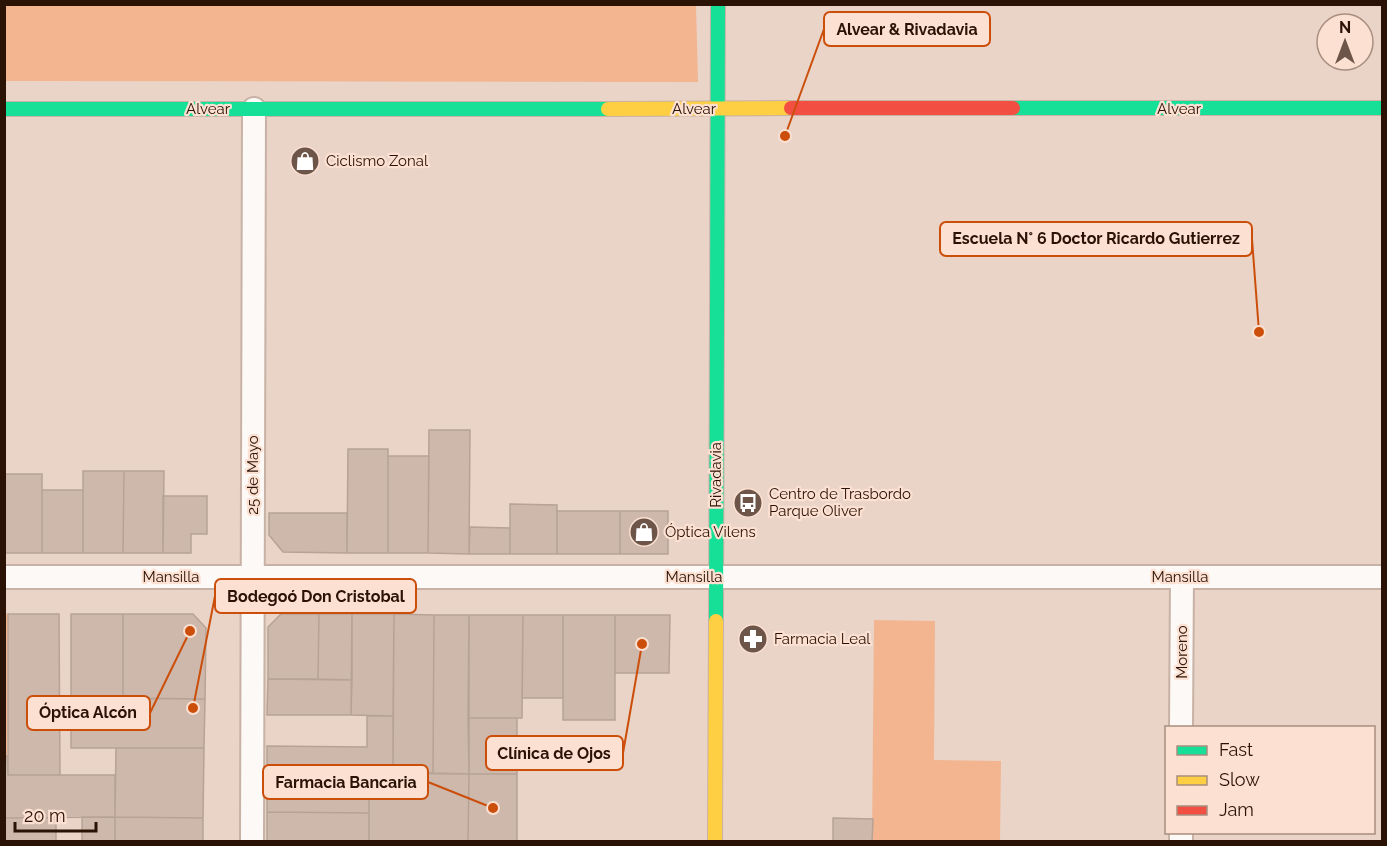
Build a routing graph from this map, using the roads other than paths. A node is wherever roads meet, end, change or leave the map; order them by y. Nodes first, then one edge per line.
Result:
1 (718, 4) edge
2 (1383, 108) edge
3 (4, 109) edge
4 (254, 109) junction
5 (718, 109) junction
6 (4, 577) edge
7 (252, 577) junction
8 (716, 577) junction
9 (1182, 577) junction
10 (1383, 577) edge
11 (1181, 726) edge
12 (252, 842) edge
13 (715, 842) edge

1 - 5 street, Rivadavia
2 - 5 street, Alvear
3 - 4 street, Alvear
4 - 5 street, Alvear
4 - 7 street, 25 de Mayo
5 - 8 street, Rivadavia
6 - 7 street, Mansilla
7 - 8 street, Mansilla
7 - 12 street, 25 de Mayo
8 - 9 street, Mansilla
8 - 13 street, Rivadavia
9 - 10 street, Mansilla
9 - 11 street, Moreno

